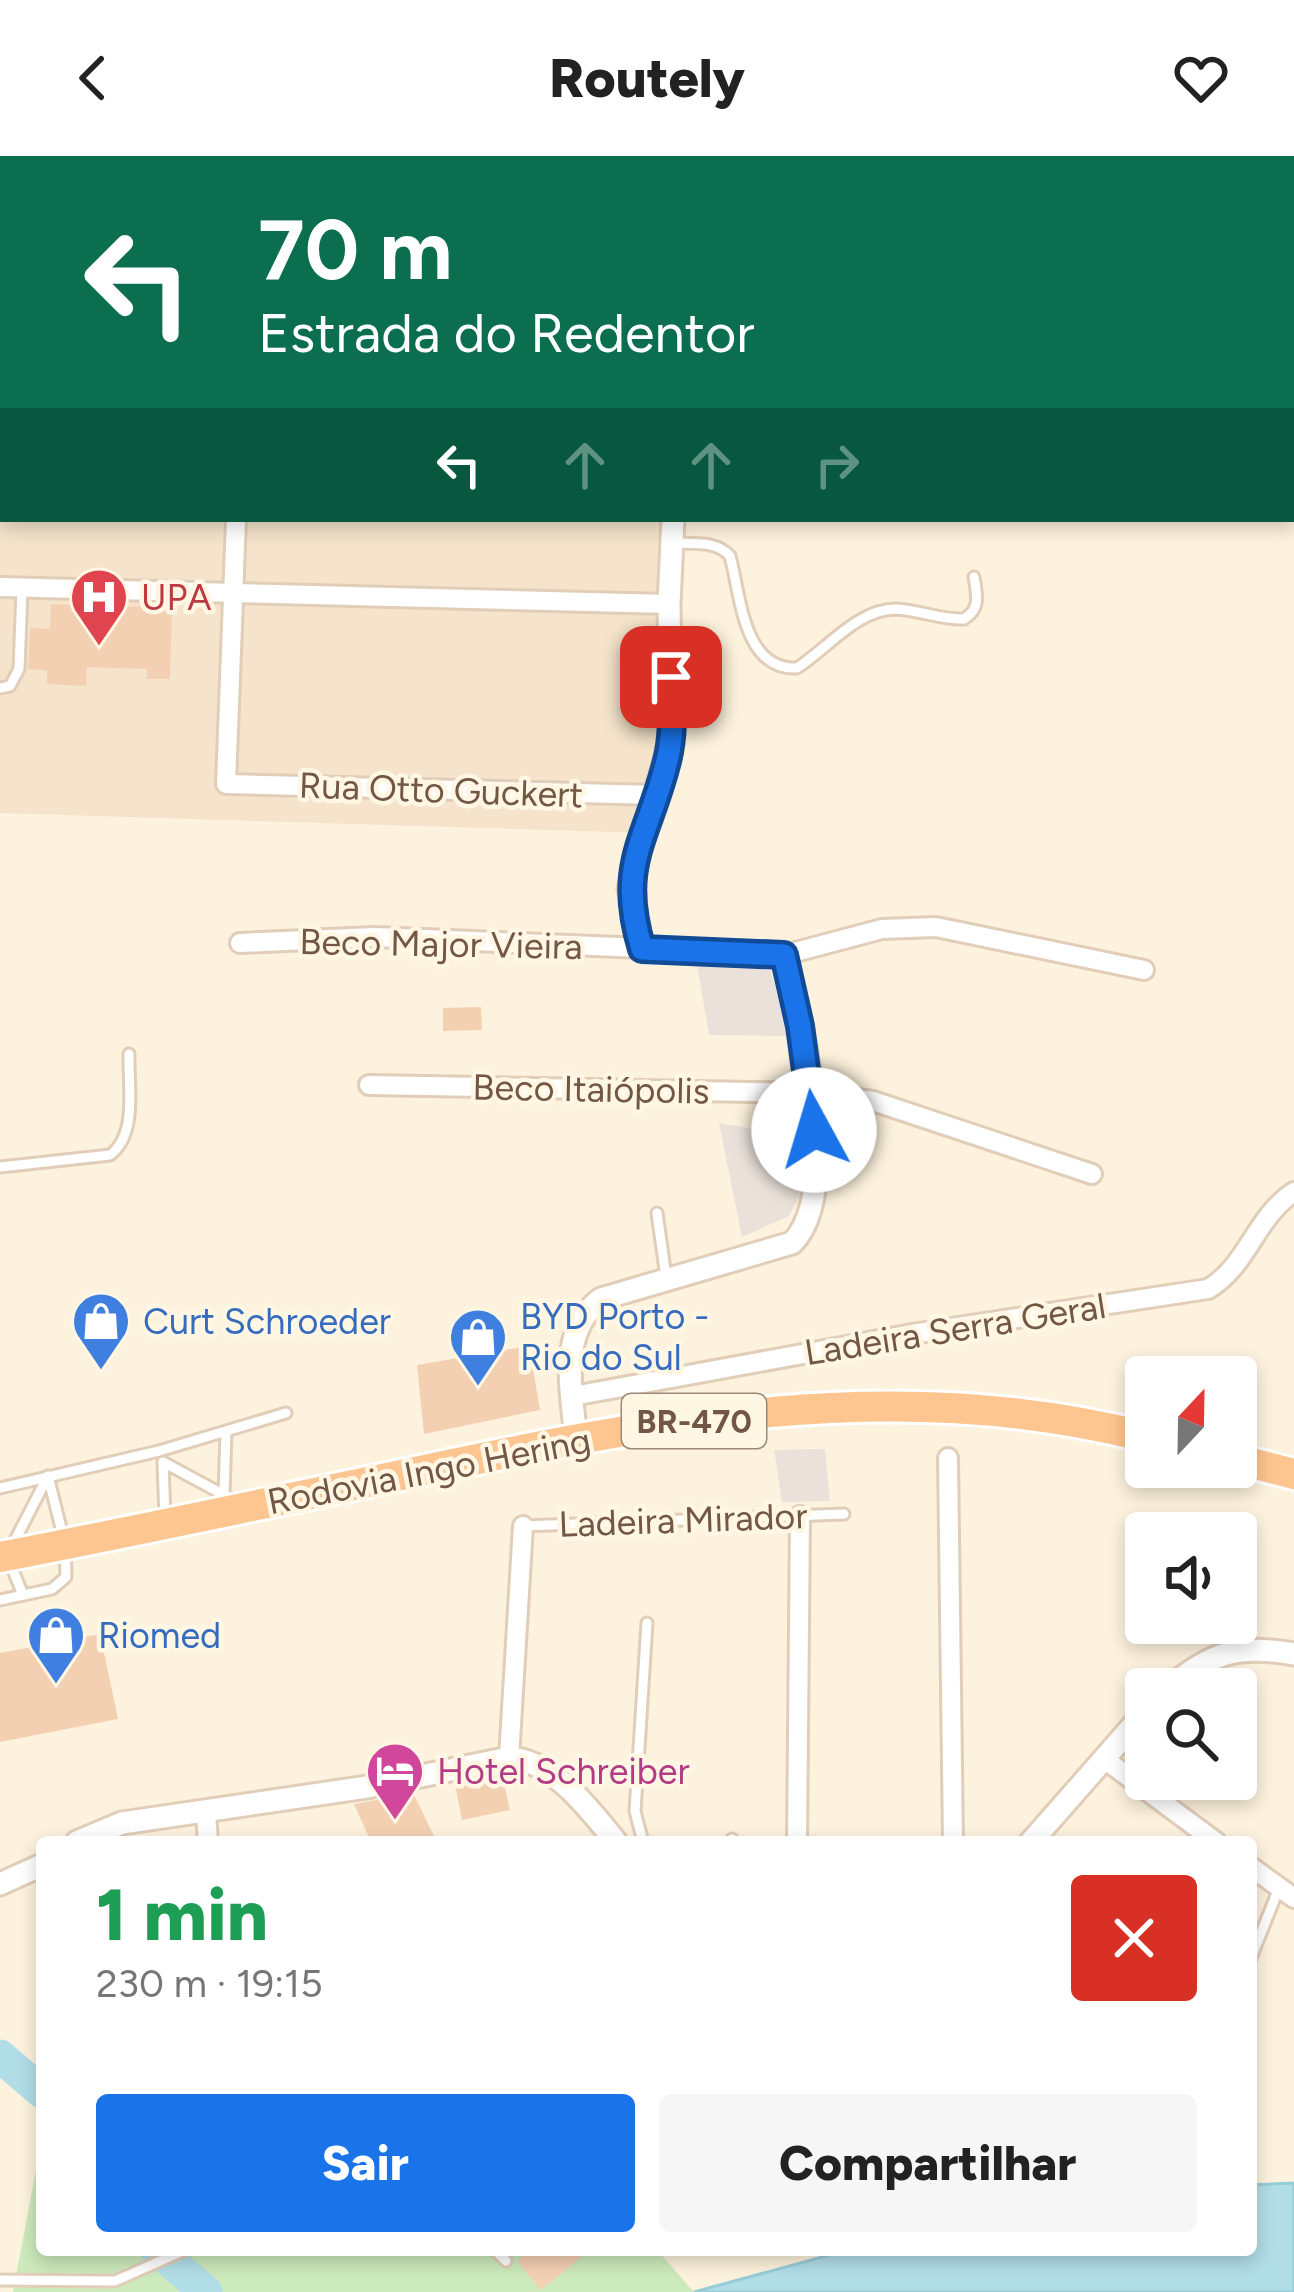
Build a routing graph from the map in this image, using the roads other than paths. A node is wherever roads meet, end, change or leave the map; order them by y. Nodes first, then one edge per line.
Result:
1 (236, 522) edge
2 (673, 522) edge
3 (672, 543) junction
4 (974, 578) dead end
5 (0, 587) edge
6 (22, 587) junction
7 (233, 590) junction
8 (669, 604) junction
9 (0, 688) edge
10 (656, 795) junction
11 (240, 944) dead end
12 (642, 949) junction
13 (784, 955) junction
14 (1144, 970) dead end
15 (128, 1054) dead end
16 (369, 1085) dead end
17 (812, 1093) junction
18 (0, 1167) edge
19 (1092, 1174) dead end
20 (1294, 1192) edge
21 (656, 1213) dead end
22 (667, 1283) junction
23 (573, 1396) junction
24 (286, 1413) dead end
25 (226, 1432) junction
26 (1125, 1432) edge
27 (576, 1440) junction
28 (161, 1457) junction
29 (948, 1458) dead end
30 (1257, 1465) edge
31 (1294, 1474) edge
32 (48, 1477) junction
33 (0, 1489) edge
34 (236, 1501) junction
35 (844, 1514) dead end
36 (800, 1516) junction
37 (165, 1523) junction
38 (523, 1526) joint
39 (65, 1544) junction
40 (2, 1552) edge
41 (22, 1595) junction
42 (0, 1600) edge
43 (647, 1623) dead end
44 (1294, 1654) edge
45 (1194, 1668) edge
46 (1125, 1733) edge
47 (509, 1757) junction
48 (1102, 1758) junction
49 (206, 1813) junction
50 (91, 1836) edge
51 (208, 1836) edge
52 (610, 1836) edge
53 (641, 1836) edge
54 (797, 1836) edge
55 (952, 1836) edge
56 (1036, 1836) edge
57 (1206, 1836) edge
58 (36, 1867) edge
59 (1257, 1871) edge
60 (0, 1884) edge
61 (1287, 1893) edge
62 (1257, 1947) edge
63 (173, 2256) edge
64 (502, 2256) edge
65 (506, 2260) dead end
66 (0, 2280) edge

1 - 7 street
2 - 3 street
3 - 4 lane
3 - 8 street
5 - 6 street
6 - 7 street
6 - 9 lane
7 - 8 street
7 - 10 street, Rua Otto Guckert
8 - 10 street
10 - 12 street
11 - 12 street, Beco Major Vieira
12 - 13 street
13 - 14 street
13 - 17 street
15 - 18 lane
16 - 17 street, Beco Itaiópolis
17 - 19 street, Beco Itaiópolis
17 - 22 street
20 - 23 street, Ladeira Serra Geral
21 - 22 lane
22 - 23 street
23 - 27 street
24 - 25 lane
25 - 28 lane
25 - 34 lane
26 - 27 highway, Rodovia Ingo Hering / BR-470
27 - 34 highway, Rodovia Ingo Hering / BR-470
28 - 32 lane
28 - 34 lane
28 - 37 lane
29 - 55 street
30 - 31 highway
32 - 33 lane
32 - 39 lane
32 - 40 lane
34 - 37 highway, Rodovia Ingo Hering / BR-470
35 - 36 lane, Ladeira Mirador
36 - 38 lane, Ladeira Mirador
36 - 54 street
37 - 39 highway, Rodovia Ingo Hering / BR-470
38 - 47 street
39 - 40 highway, Rodovia Ingo Hering / BR-470
39 - 41 lane
40 - 41 lane
41 - 42 lane
43 - 53 lane
44 - 45 street
46 - 48 street
47 - 49 street
47 - 52 street
48 - 56 street
48 - 57 street
49 - 50 street
49 - 51 street
58 - 60 street
59 - 61 street
61 - 62 lane
63 - 66 lane
64 - 65 lane

